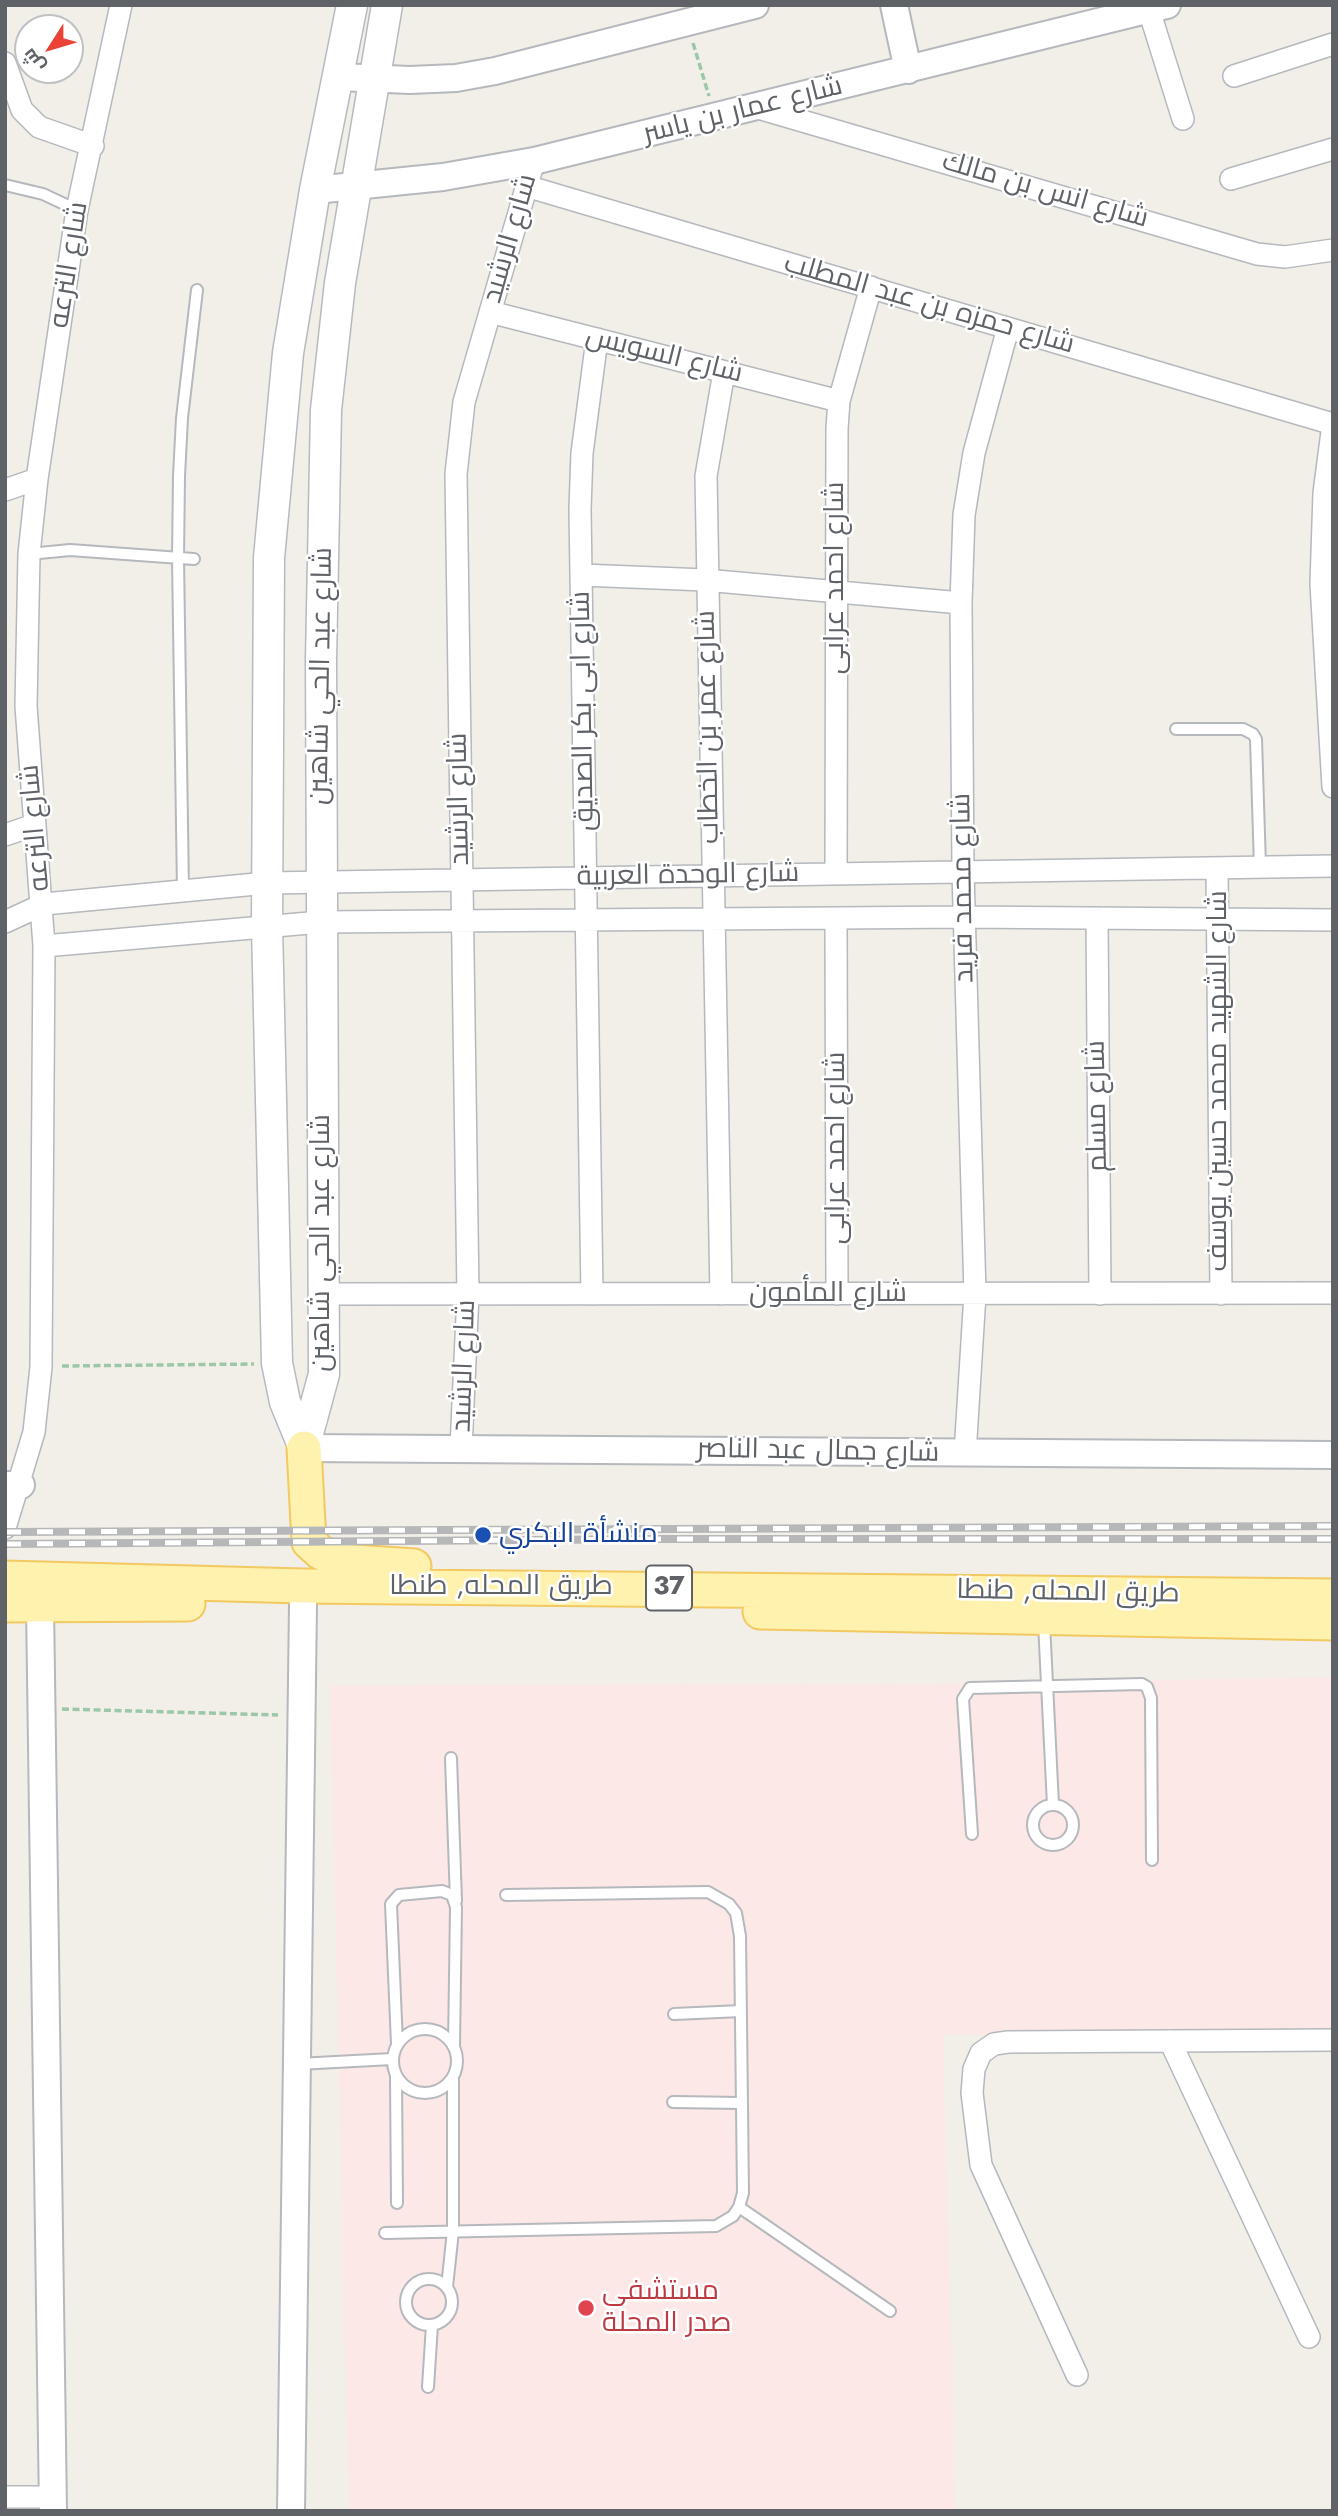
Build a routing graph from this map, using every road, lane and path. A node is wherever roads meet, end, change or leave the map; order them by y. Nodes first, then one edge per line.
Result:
1 (121, 5) edge
2 (352, 5) edge
3 (387, 5) edge
4 (755, 5) edge
5 (894, 5) edge
6 (1158, 8) edge
7 (687, 22) junction
8 (1333, 44) edge
9 (6, 68) edge
10 (908, 70) junction
11 (1234, 76) dead end
12 (339, 77) junction
13 (374, 79) junction
14 (758, 108) junction
15 (715, 118) junction
16 (1183, 119) dead end
17 (93, 146) junction
18 (1333, 149) edge
19 (530, 174) junction
20 (1231, 180) dead end
21 (5, 185) edge
22 (356, 188) junction
23 (315, 190) junction
24 (78, 210) junction
25 (1333, 250) edge
26 (871, 287) junction
27 (197, 290) dead end
28 (490, 312) junction
29 (1008, 328) junction
30 (597, 339) junction
31 (724, 372) junction
32 (839, 401) junction
33 (1333, 424) edge
34 (37, 479) junction
35 (5, 490) edge
36 (29, 554) junction
37 (178, 558) junction
38 (194, 559) dead end
39 (582, 575) junction
40 (705, 580) junction
41 (834, 590) junction
42 (961, 603) junction
43 (26, 611) junction
44 (5, 619) edge
45 (26, 706) junction
46 (5, 715) edge
47 (1176, 729) dead end
48 (1333, 787) edge
49 (34, 825) junction
50 (5, 835) edge
51 (1333, 866) edge
52 (1260, 867) junction
53 (1217, 868) junction
54 (963, 872) junction
55 (836, 874) junction
56 (712, 876) junction
57 (586, 878) junction
58 (461, 880) junction
59 (267, 883) junction
60 (321, 883) junction
61 (183, 891) junction
62 (44, 904) junction
63 (964, 917) junction
64 (713, 918) junction
65 (836, 918) junction
66 (1097, 918) junction
67 (587, 919) junction
68 (1219, 919) junction
69 (462, 920) junction
70 (1333, 920) edge
71 (5, 922) edge
72 (321, 922) junction
73 (267, 925) junction
74 (44, 946) junction
75 (1333, 1293) edge
76 (323, 1294) junction
77 (468, 1294) junction
78 (592, 1294) junction
79 (721, 1294) junction
80 (837, 1294) junction
81 (975, 1294) junction
82 (1100, 1294) junction
83 (1221, 1294) junction
84 (277, 1363) junction
85 (41, 1367) junction
86 (304, 1448) junction
87 (461, 1448) junction
88 (965, 1454) junction
89 (1333, 1455) edge
90 (13, 1485) edge
91 (5, 1528) edge
92 (5, 1578) edge
93 (474, 1586) junction
94 (1333, 1595) edge
95 (303, 1604) junction
96 (5, 1605) edge
97 (40, 1605) junction
98 (1044, 1617) junction
99 (1333, 1622) edge
100 (1046, 1685) junction
101 (42, 1708) junction
102 (301, 1716) junction
103 (451, 1758) dead end
104 (1053, 1805) dead end
105 (972, 1834) dead end
106 (1152, 1860) dead end
107 (506, 1895) dead end
108 (456, 1900) junction
109 (741, 2011) junction
110 (674, 2014) dead end
111 (1333, 2040) edge
112 (1170, 2041) junction
113 (397, 2044) junction
114 (454, 2046) junction
115 (392, 2059) junction
116 (295, 2064) junction
117 (396, 2077) junction
118 (453, 2079) junction
119 (673, 2102) dead end
120 (741, 2103) junction
121 (397, 2203) dead end
122 (739, 2207) junction
123 (453, 2231) junction
124 (385, 2233) dead end
125 (447, 2287) junction
126 (890, 2311) dead end
127 (432, 2325) junction
128 (1308, 2337) dead end
129 (1077, 2375) dead end
130 (428, 2387) dead end
131 (5, 2497) edge
132 (53, 2504) edge
133 (291, 2511) edge

1 - 17 street, شارع الترعه
2 - 12 main road, شارع عبد الحي شاهين
3 - 13 main road, شارع عبد الحي شاهين
4 - 7 street
5 - 10 street
6 - 10 street, شارع عمار بن ياسر
6 - 16 street
7 - 13 street
7 - 15 path
8 - 11 street
9 - 17 street
10 - 14 street, شارع عمار بن ياسر
12 - 13 street
12 - 23 main road, شارع عبد الحي شاهين
13 - 22 main road, شارع عبد الحي شاهين
14 - 15 street, شارع عمار بن ياسر
14 - 25 street, شارع انس بن مالك
15 - 19 street, شارع عمار بن ياسر
17 - 24 street, شارع الترعه
18 - 20 street
19 - 22 street, شارع عمار بن ياسر
19 - 26 street, شارع حمزه بن عبد المطلب
19 - 28 street, شارع الرشيد
21 - 24 lane
22 - 23 street, شارع عمار بن ياسر
22 - 60 main road, شارع عبد الحي شاهين
23 - 59 main road, شارع عبد الحي شاهين
24 - 34 street, شارع الترعه
26 - 29 street, شارع حمزه بن عبد المطلب
26 - 32 street, شارع احمد عرابى
27 - 37 lane
28 - 30 street, شارع السويس
28 - 58 street, شارع الرشيد
29 - 33 street, شارع حمزه بن عبد المطلب
29 - 42 street, شارع محمد فريد
30 - 31 street, شارع السويس
30 - 39 street, شارع ابى بكر الصديق
31 - 32 street, شارع السويس
31 - 40 street, شارع عمر بن الخطاب
32 - 41 street, شارع احمد عرابى
33 - 48 street
34 - 35 street
34 - 36 street, شارع الترعه
36 - 37 lane
36 - 43 street, شارع الترعه
37 - 38 lane
37 - 61 lane
39 - 40 street
39 - 57 street, شارع ابى بكر الصديق
40 - 41 street
40 - 56 street, شارع عمر بن الخطاب
41 - 42 street
41 - 55 street, شارع احمد عرابى
42 - 54 street, شارع محمد فريد
43 - 44 street
43 - 45 street, شارع الترعه
45 - 46 street
45 - 49 street, شارع الترعه
47 - 52 lane
49 - 50 street
49 - 62 street, شارع الترعه
51 - 52 street, شارع الوحدة العربية
52 - 53 street, شارع الوحدة العربية
53 - 54 street, شارع الوحدة العربية
53 - 68 street, شارع الشهيد محمد حسين يوسف
54 - 55 street, شارع الوحدة العربية
54 - 63 street, شارع محمد فريد
55 - 56 street, شارع الوحدة العربية
56 - 57 street, شارع الوحدة العربية
56 - 64 street, شارع عمر بن الخطاب
57 - 58 street, شارع الوحدة العربية
57 - 67 street, شارع ابى بكر الصديق
58 - 60 street, شارع الوحدة العربية
58 - 69 street, شارع الرشيد
59 - 60 street, شارع الوحدة العربية
59 - 61 street, شارع الوحدة العربية
59 - 73 main road, شارع عبد الحي شاهين
60 - 72 main road, شارع عبد الحي شاهين
61 - 62 street, شارع الوحدة العربية
62 - 71 street, شارع الوحدة العربية
62 - 74 street, شارع الترعه
63 - 65 street, شارع الوحدة العربية
63 - 66 street, شارع الوحدة العربية
63 - 81 street, شارع محمد فريد
64 - 65 street, شارع الوحدة العربية
64 - 67 street, شارع الوحدة العربية
64 - 79 street, شارع عمر بن الخطاب
65 - 80 street, شارع احمد عرابى
66 - 68 street, شارع الوحدة العربية
66 - 82 street, شارع مسلم
67 - 69 street, شارع الوحدة العربية
67 - 78 street, شارع ابى بكر الصديق
68 - 70 street, شارع الوحدة العربية
68 - 83 street, شارع الشهيد محمد حسين يوسف
69 - 72 street, شارع الوحدة العربية
69 - 77 street, شارع الرشيد
72 - 73 street, شارع الوحدة العربية
72 - 76 main road, شارع عبد الحي شاهين
73 - 74 street, شارع الوحدة العربية
73 - 84 main road, شارع عبد الحي شاهين
74 - 85 street, شارع الترعه
75 - 83 street, شارع المأمون
76 - 77 street, شارع المأمون
76 - 86 main road, شارع عبد الحي شاهين
77 - 78 street, شارع المأمون
77 - 87 street, شارع الرشيد
78 - 79 street, شارع المأمون
79 - 80 street, شارع المأمون
80 - 81 street, شارع المأمون
81 - 82 street, شارع المأمون
81 - 88 street, شارع محمد فريد
82 - 83 street, شارع المأمون
84 - 85 path
84 - 86 main road, شارع عبد الحي شاهين
85 - 90 street, شارع الترعه
86 - 87 street, شارع جمال عبد الناصر
86 - 93 main road
87 - 88 street, شارع جمال عبد الناصر
88 - 89 street, شارع جمال عبد الناصر
90 - 91 street, شارع الترعه
92 - 93 main road, طريق المحله, طنطا / 37
93 - 94 main road, طريق المحله, طنطا / 37
95 - 97 main road, طريق المحله, طنطا / 37
95 - 98 main road, طريق المحله, طنطا / 37
95 - 102 street
96 - 97 main road, طريق المحله, طنطا / 37
97 - 101 street
98 - 99 main road, طريق المحله, طنطا / 37
98 - 100 lane
100 - 104 lane
100 - 105 lane
100 - 106 lane
101 - 102 path
101 - 132 street
102 - 116 street
103 - 108 lane
107 - 109 lane
108 - 113 lane
108 - 114 lane
109 - 110 lane
109 - 120 lane
111 - 112 street
112 - 128 street
112 - 129 street
113 - 114 lane
113 - 115 lane
114 - 118 lane
115 - 116 lane
115 - 117 lane
116 - 133 street
117 - 118 lane
117 - 121 lane
118 - 123 lane
119 - 120 lane
120 - 122 lane
122 - 123 lane
122 - 126 lane
123 - 124 lane
123 - 125 lane
125 - 127 lane
125 - 127 lane
127 - 130 lane
131 - 132 street

